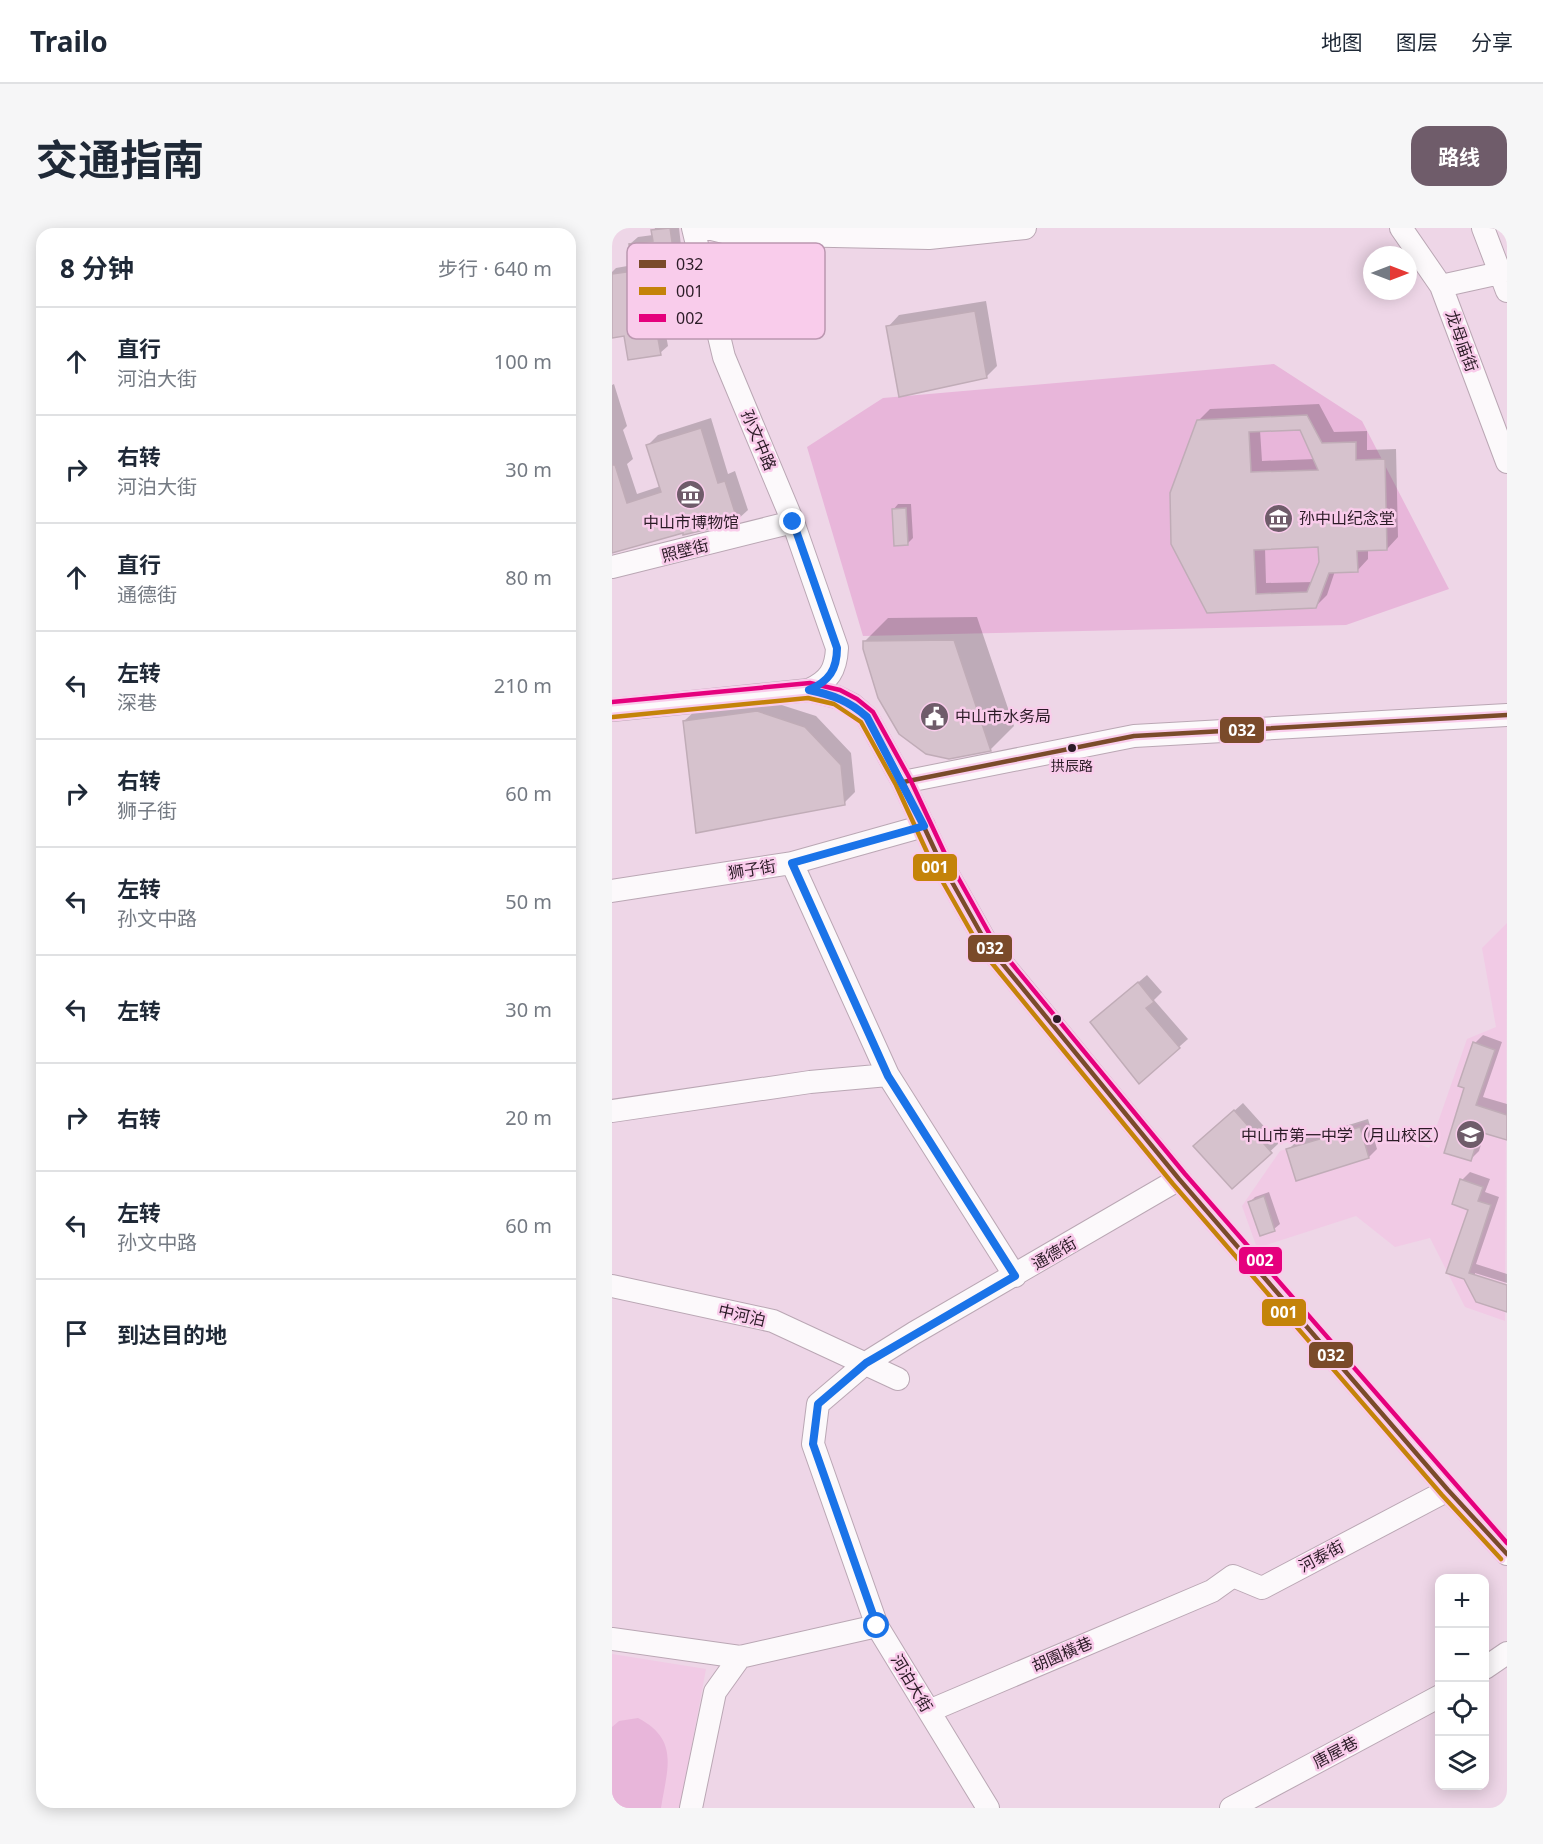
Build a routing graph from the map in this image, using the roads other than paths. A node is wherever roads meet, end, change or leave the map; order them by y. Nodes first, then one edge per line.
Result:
1 (693, 228) edge
2 (708, 228) edge
3 (1025, 228) edge
4 (1401, 228) edge
5 (1483, 228) edge
6 (697, 243) edge
7 (1504, 282) edge
8 (1442, 286) junction
9 (720, 339) edge
10 (1507, 462) edge
11 (793, 522) junction
12 (612, 567) edge
13 (809, 690) junction
14 (612, 710) edge
15 (1507, 716) edge
16 (903, 782) junction
17 (924, 826) junction
18 (792, 863) junction
19 (612, 891) edge
20 (888, 1076) junction
21 (612, 1112) edge
22 (1179, 1179) junction
23 (1015, 1276) junction
24 (612, 1286) edge
25 (866, 1363) junction
26 (898, 1379) dead end
27 (1448, 1490) junction
28 (1507, 1554) edge
29 (1195, 1598) joint
30 (877, 1626) junction
31 (612, 1639) edge
32 (1507, 1653) edge
33 (740, 1657) junction
34 (1489, 1665) edge
35 (1435, 1699) edge
36 (929, 1711) junction
37 (692, 1808) edge
38 (988, 1808) edge
39 (1231, 1808) edge

1 - 6 street, 孙文中路
2 - 3 street
4 - 8 street, 龙母庙街
5 - 7 street
7 - 8 street
8 - 10 street, 龙母庙街
9 - 11 street, 孙文中路
11 - 12 street, 照壁街
11 - 13 street, 孙文中路
13 - 14 street
13 - 16 street
15 - 16 street
16 - 17 street
17 - 18 street, 狮子街
17 - 22 street
18 - 19 street, 狮子街
18 - 20 street
20 - 21 street
20 - 23 street
22 - 23 street, 通德街
22 - 27 street
23 - 25 street, 通德街
24 - 25 street, 中河泊
25 - 26 street, 中河泊
25 - 30 street, 河泊大街
27 - 28 street
27 - 29 street, 河泰街
29 - 36 street, 胡園橫巷
30 - 33 street
30 - 36 street, 河泊大街
31 - 33 street
32 - 34 street
33 - 37 street
35 - 39 street, 唐屋巷
36 - 38 street, 河泊大街

